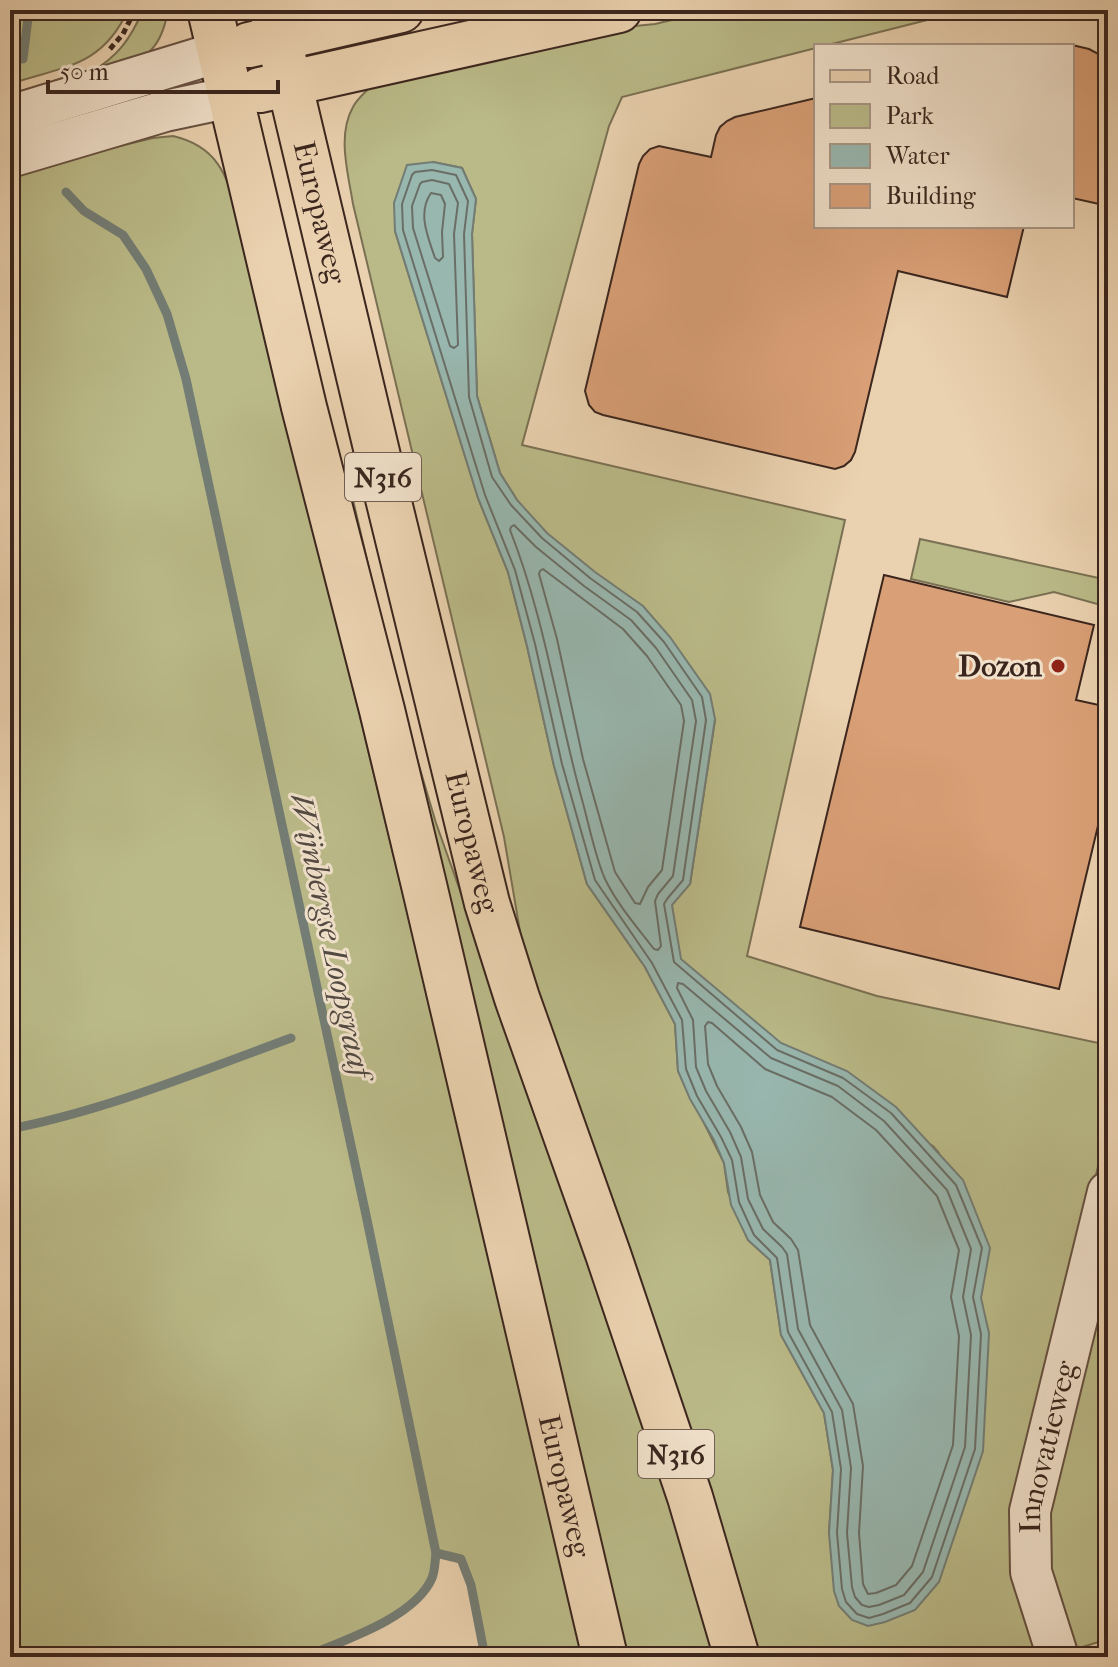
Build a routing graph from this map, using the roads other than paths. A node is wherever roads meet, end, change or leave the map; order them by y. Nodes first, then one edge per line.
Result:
1 (210, 10) edge
2 (401, 10) edge
3 (619, 10) edge
4 (275, 24) edge
5 (219, 52) junction
6 (289, 84) junction
7 (231, 97) junction
8 (12, 103) edge
9 (10, 157) edge
10 (1108, 1192) edge
11 (605, 1657) edge
12 (737, 1657) edge
13 (1058, 1657) edge

1 - 5 main road, Europaweg / N316
2 - 4 main road
3 - 6 main road
4 - 5 main road
4 - 6 main road, Europaweg / N316
5 - 7 main road, Europaweg / N316
5 - 8 street
6 - 7 main road
6 - 12 main road, Europaweg / N316
7 - 9 street
7 - 11 main road, Europaweg / N316
10 - 13 street, Innovatieweg

